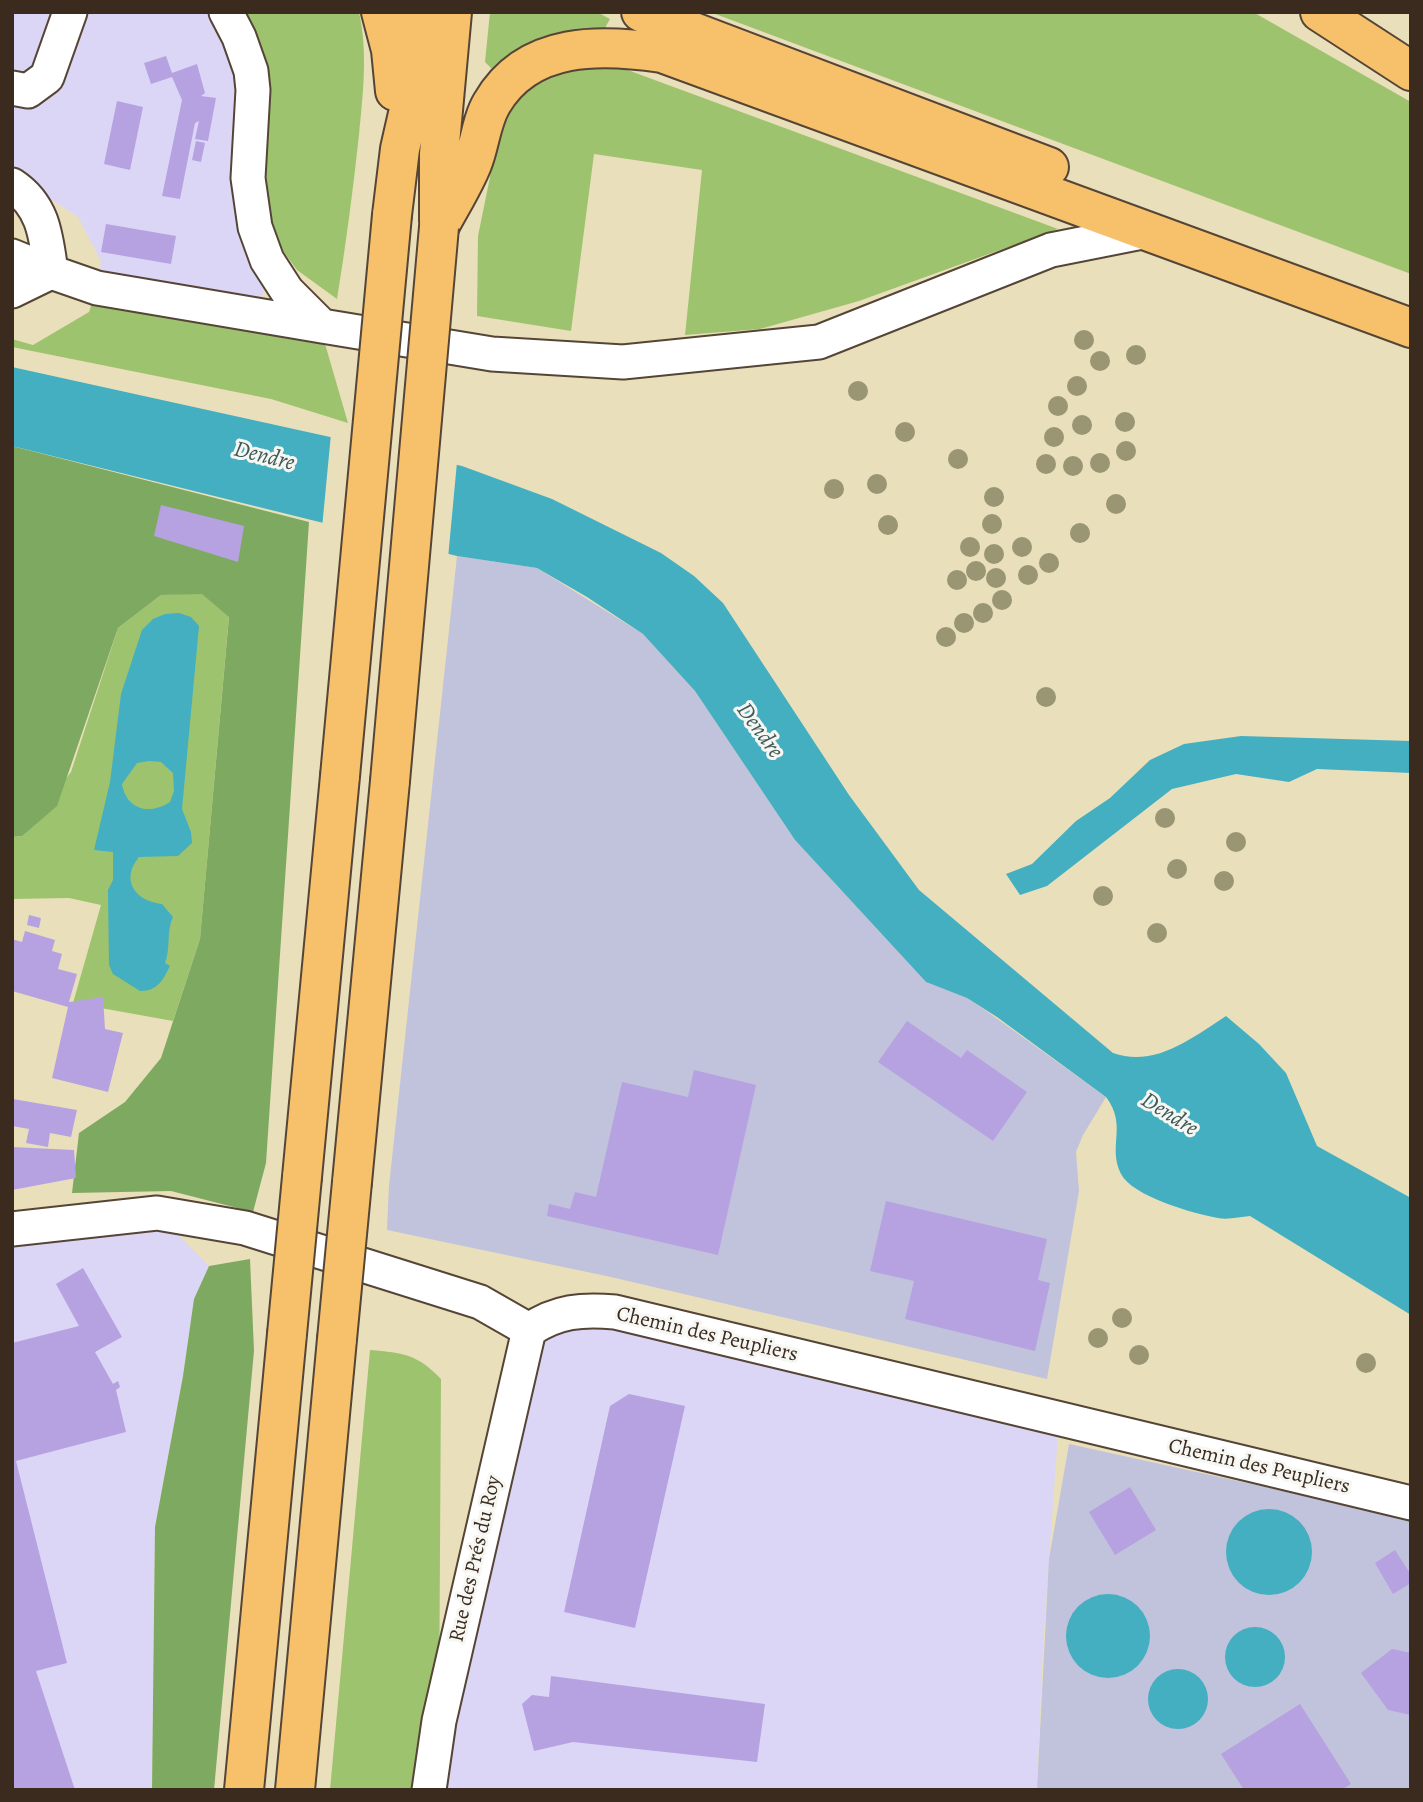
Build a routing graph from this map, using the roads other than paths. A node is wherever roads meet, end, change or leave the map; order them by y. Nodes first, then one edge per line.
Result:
1 (70, 12) edge
2 (226, 12) edge
3 (381, 12) edge
4 (418, 12) edge
5 (452, 12) edge
6 (641, 12) edge
7 (1320, 12) edge
8 (1360, 12) edge
9 (1411, 45) edge
10 (1411, 71) edge
11 (12, 89) edge
12 (400, 149) junction
13 (12, 185) edge
14 (439, 227) junction
15 (1147, 231) junction
16 (12, 256) edge
17 (51, 272) junction
18 (12, 291) edge
19 (1411, 304) edge
20 (322, 326) junction
21 (1411, 328) edge
22 (12, 1229) edge
23 (529, 1330) junction
24 (1411, 1503) edge
25 (244, 1790) edge
26 (296, 1790) edge
27 (429, 1790) edge

1 - 11 street
2 - 20 street
3 - 12 highway
4 - 12 highway
5 - 14 highway
6 - 19 highway
7 - 10 highway
8 - 9 highway
12 - 25 highway, bridge
13 - 17 street
14 - 15 highway
14 - 26 highway, bridge
15 - 20 street
15 - 21 highway
16 - 17 street
17 - 18 street
17 - 20 street
22 - 23 street
23 - 24 street, Chemin des Peupliers
23 - 27 street, Rue des Prés du Roy

